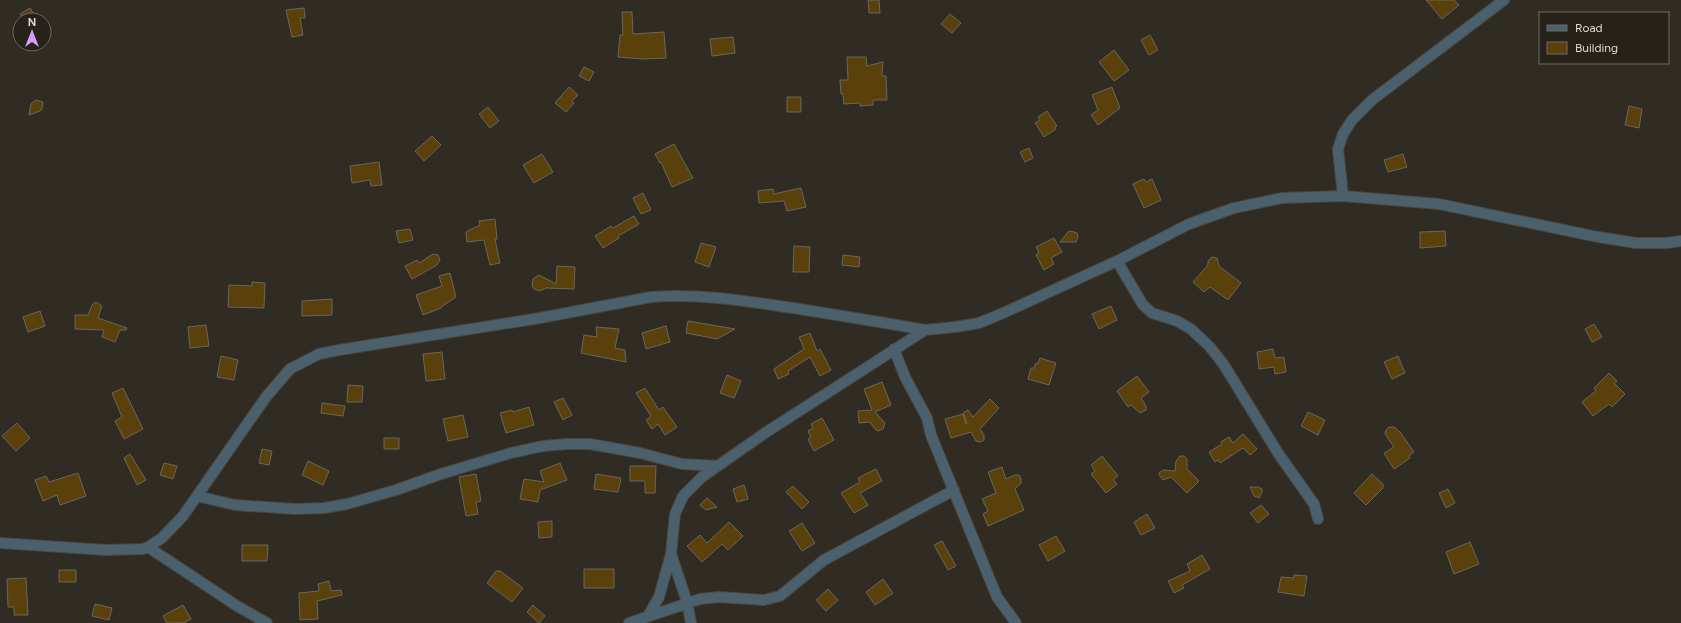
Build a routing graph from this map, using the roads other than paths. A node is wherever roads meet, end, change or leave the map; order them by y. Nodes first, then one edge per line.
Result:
1 (1504, 0) edge
2 (1343, 196) junction
3 (1681, 241) edge
4 (1117, 261) junction
5 (925, 330) junction
6 (894, 349) junction
7 (718, 466) junction
8 (954, 490) junction
9 (197, 496) junction
10 (1318, 519) dead end
11 (0, 543) edge
12 (148, 548) junction
13 (671, 554) junction
14 (687, 602) junction
15 (648, 616) junction
16 (267, 623) edge
17 (629, 623) edge
18 (691, 623) edge
19 (1016, 623) edge

1 - 2 street
2 - 3 street
2 - 4 street
4 - 5 street
4 - 10 street
5 - 6 street
5 - 9 street
6 - 7 street
6 - 8 street
7 - 9 street
7 - 13 street
8 - 14 street
8 - 19 street
9 - 12 street
11 - 12 street
12 - 16 street
13 - 14 street
13 - 15 street
14 - 15 street
14 - 18 street
15 - 17 street

